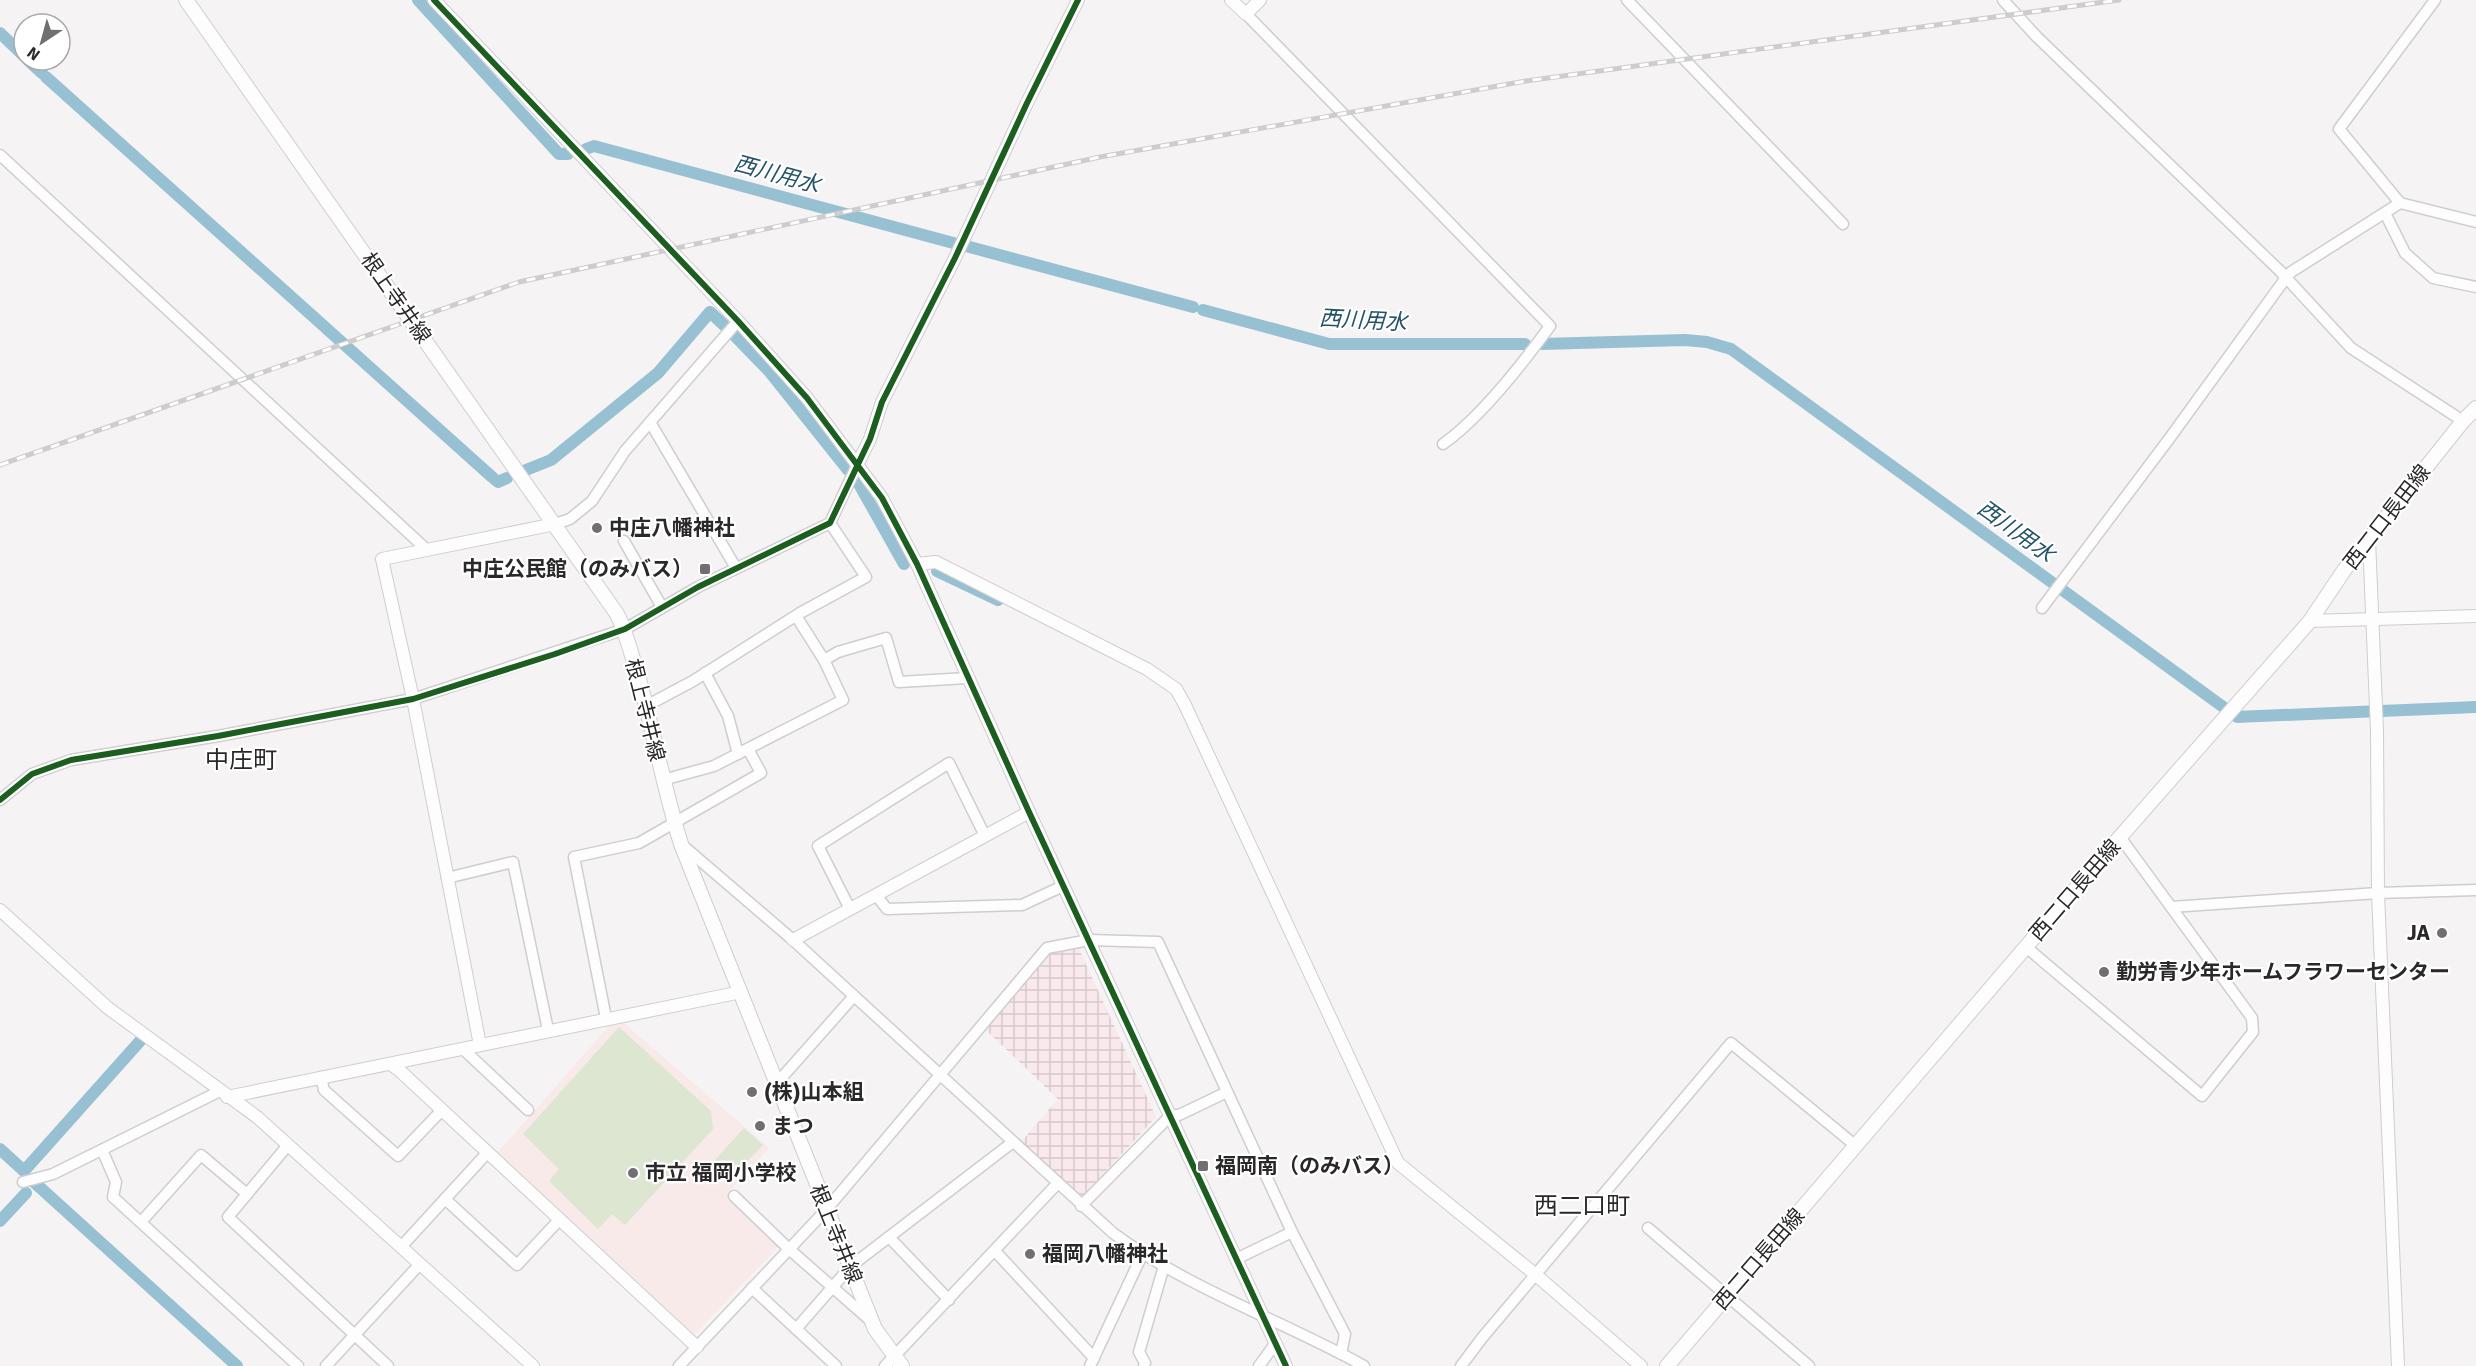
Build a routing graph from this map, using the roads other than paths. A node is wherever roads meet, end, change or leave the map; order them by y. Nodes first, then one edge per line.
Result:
1 (186, 0) edge
2 (434, 0) edge
3 (1078, 0) edge
4 (1231, 0) edge
5 (1260, 0) edge
6 (1627, 0) edge
7 (2003, 0) edge
8 (2435, 0) edge
9 (1246, 14) junction
10 (0, 155) edge
11 (2400, 203) junction
12 (2385, 213) junction
13 (2476, 222) edge
14 (1843, 224) dead end
15 (2285, 279) junction
16 (2476, 287) edge
17 (738, 321) junction
18 (2476, 408) edge
19 (2463, 421) junction
20 (650, 422) junction
21 (1443, 444) dead end
22 (858, 463) junction
23 (830, 523) junction
24 (555, 524) junction
25 (2369, 540) junction
26 (624, 541) dead end
27 (426, 549) junction
28 (917, 564) junction
29 (736, 568) junction
30 (662, 607) junction
31 (2042, 608) dead end
32 (796, 616) junction
33 (2476, 616) edge
34 (2373, 619) junction
35 (2310, 621) junction
36 (625, 629) junction
37 (824, 660) junction
38 (705, 673) junction
39 (968, 678) junction
40 (413, 699) junction
41 (646, 706) junction
42 (743, 752) junction
43 (663, 780) junction
44 (0, 800) edge
45 (1029, 812) junction
46 (674, 822) junction
47 (985, 836) junction
48 (2120, 837) junction
49 (681, 844) junction
50 (447, 878) junction
51 (1063, 886) junction
52 (2476, 890) edge
53 (2378, 893) junction
54 (876, 895) junction
55 (2171, 907) junction
56 (850, 909) junction
57 (0, 910) edge
58 (793, 940) junction
59 (1089, 940) junction
60 (2026, 947) junction
61 (741, 992) junction
62 (854, 996) junction
63 (606, 1018) junction
64 (548, 1030) junction
65 (480, 1045) junction
66 (463, 1049) junction
67 (390, 1064) junction
68 (941, 1075) junction
69 (321, 1077) junction
70 (777, 1083) junction
71 (1227, 1092) junction
72 (223, 1094) junction
73 (442, 1110) junction
74 (528, 1110) dead end
75 (1171, 1115) junction
76 (1013, 1142) junction
77 (288, 1145) junction
78 (1856, 1146) junction
79 (102, 1150) junction
80 (488, 1152) junction
81 (23, 1182) dead end
82 (1058, 1184) junction
83 (247, 1194) junction
84 (734, 1196) dead end
85 (445, 1199) junction
86 (1081, 1206) junction
87 (826, 1210) junction
88 (560, 1219) junction
89 (141, 1222) junction
90 (1648, 1228) dead end
91 (1292, 1232) junction
92 (889, 1237) junction
93 (401, 1247) junction
94 (789, 1249) junction
95 (996, 1251) junction
96 (1143, 1253) junction
97 (1236, 1259) junction
98 (420, 1264) junction
99 (851, 1266) junction
100 (1164, 1266) junction
101 (1536, 1275) junction
102 (752, 1288) junction
103 (832, 1288) junction
104 (1727, 1296) junction
105 (949, 1300) junction
106 (1264, 1318) junction
107 (872, 1321) junction
108 (796, 1329) junction
109 (355, 1335) junction
110 (1275, 1344) junction
111 (697, 1347) junction
112 (1341, 1354) junction
113 (683, 1362) edge
114 (1092, 1362) edge
115 (894, 1363) edge
116 (298, 1366) edge
117 (326, 1366) edge
118 (388, 1366) edge
119 (533, 1366) edge
120 (696, 1366) edge
121 (836, 1366) edge
122 (1144, 1366) edge
123 (1259, 1366) edge
124 (1286, 1366) edge
125 (1364, 1366) edge
126 (1461, 1366) edge
127 (1641, 1366) edge
128 (1667, 1366) edge
129 (1809, 1366) edge
130 (2398, 1366) edge

1 - 24 main road, 根上寺井線
2 - 17 street
3 - 22 street
4 - 9 street
5 - 9 street
6 - 14 street
7 - 15 street
8 - 11 street
9 - 21 street
10 - 27 street
11 - 12 street
11 - 13 street
12 - 15 street
12 - 16 street
15 - 19 street
15 - 31 street
17 - 20 street
17 - 22 street
18 - 19 main road, 西二口長田線
19 - 25 main road, 西二口長田線
20 - 24 street
20 - 29 street
22 - 23 street
22 - 28 street
23 - 29 street
23 - 32 street
24 - 27 street
24 - 36 main road, 根上寺井線
25 - 34 street
25 - 35 main road, 西二口長田線
26 - 30 street
27 - 40 street
28 - 39 street
28 - 101 street
29 - 30 street
30 - 36 street
32 - 37 street
32 - 38 street
33 - 34 street
34 - 35 street
34 - 53 street
35 - 48 main road, 西二口長田線
36 - 40 street
36 - 41 main road, 根上寺井線
37 - 39 street
37 - 42 street
38 - 41 street
38 - 42 street
39 - 45 street
40 - 44 street
40 - 50 street
41 - 43 main road, 根上寺井線
42 - 43 street
42 - 46 street
43 - 46 main road, 根上寺井線
45 - 47 street
45 - 51 street
46 - 49 main road, 根上寺井線
46 - 63 street
47 - 54 street
47 - 56 street
48 - 55 street
48 - 60 main road, 西二口長田線
49 - 58 street
49 - 61 main road, 根上寺井線
50 - 64 street
50 - 65 street
51 - 54 street
51 - 59 street
52 - 53 street
53 - 55 street
53 - 130 street
54 - 56 street
55 - 60 street
56 - 58 street
57 - 72 street
58 - 62 street
59 - 68 street
59 - 71 street
59 - 75 street
60 - 78 main road, 西二口長田線
61 - 63 street
61 - 70 main road, 根上寺井線
62 - 68 street
62 - 70 street
63 - 64 street
64 - 65 street
65 - 66 street
66 - 67 street
66 - 74 street
67 - 69 street
67 - 73 street
68 - 76 street
68 - 87 street
69 - 72 street
69 - 73 street
70 - 87 main road, 根上寺井線
71 - 75 street
71 - 91 street
72 - 77 street
72 - 79 street
73 - 80 street
75 - 86 street
75 - 97 street
76 - 82 street
76 - 92 street
77 - 83 street
77 - 93 street
78 - 101 street
78 - 104 main road, 西二口長田線
79 - 81 street
79 - 89 street
80 - 85 street
80 - 88 street
82 - 86 street
82 - 95 street
83 - 89 street
83 - 109 street
84 - 94 street
85 - 88 street
85 - 93 street
86 - 96 street
87 - 94 street
87 - 99 main road, 根上寺井線
88 - 111 street
89 - 116 street
90 - 104 street
91 - 97 street
91 - 112 street
92 - 99 street
92 - 105 street
93 - 98 street
94 - 102 street
94 - 103 street
95 - 105 street
95 - 114 street
96 - 100 street
96 - 114 street
97 - 106 street
98 - 109 street
98 - 119 street
99 - 103 street
99 - 107 main road, 根上寺井線
100 - 106 street
100 - 122 street
101 - 126 street
101 - 127 street
102 - 108 street
102 - 111 street
103 - 107 street
103 - 108 street
104 - 128 main road, 西二口長田線
104 - 129 street
105 - 115 street
106 - 110 street
106 - 112 street
107 - 115 main road, 根上寺井線
108 - 121 street
109 - 117 street
109 - 118 street
110 - 123 street
110 - 124 street
111 - 113 street
112 - 125 street
113 - 120 street

